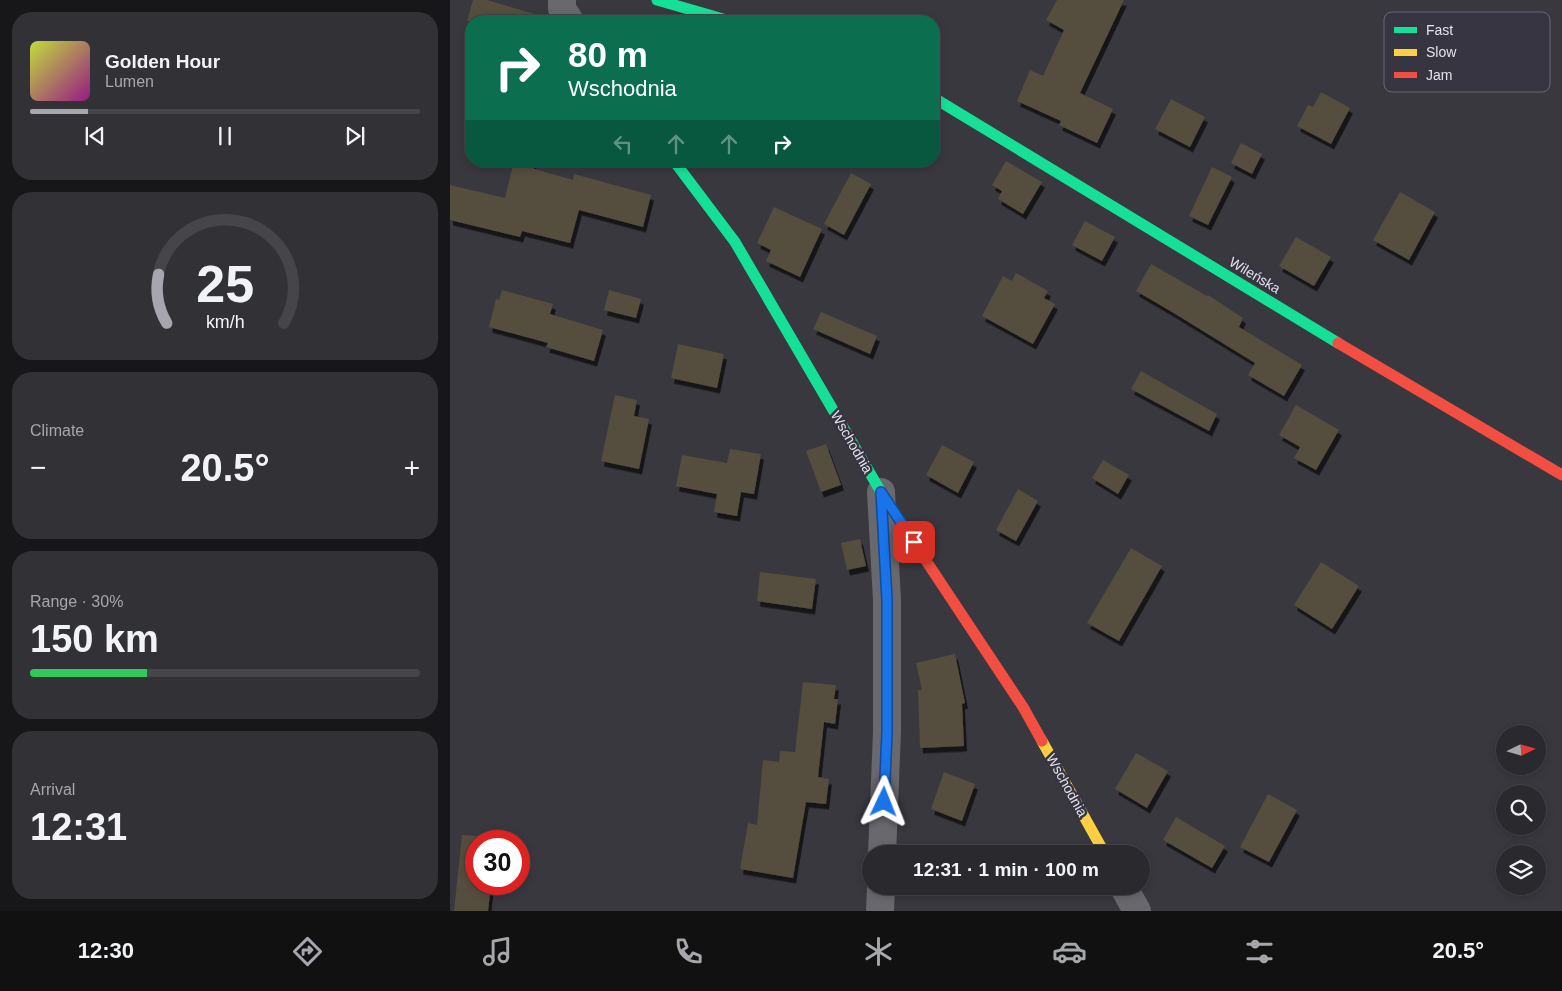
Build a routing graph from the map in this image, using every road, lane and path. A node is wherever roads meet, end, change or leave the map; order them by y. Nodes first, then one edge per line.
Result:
1 (562, 0) edge
2 (657, 0) edge
3 (566, 15) edge
4 (709, 15) edge
5 (940, 102) edge
6 (679, 167) edge
7 (1562, 475) edge
8 (881, 492) junction
9 (882, 845) edge
10 (1100, 845) edge
11 (881, 895) edge
12 (1128, 895) edge
13 (880, 911) edge
14 (1137, 911) edge

1 - 3 street
2 - 4 street
5 - 7 street, Wileńska
6 - 8 street, Wschodnia
8 - 9 street
8 - 10 street, Wschodnia
11 - 13 street
12 - 14 street

